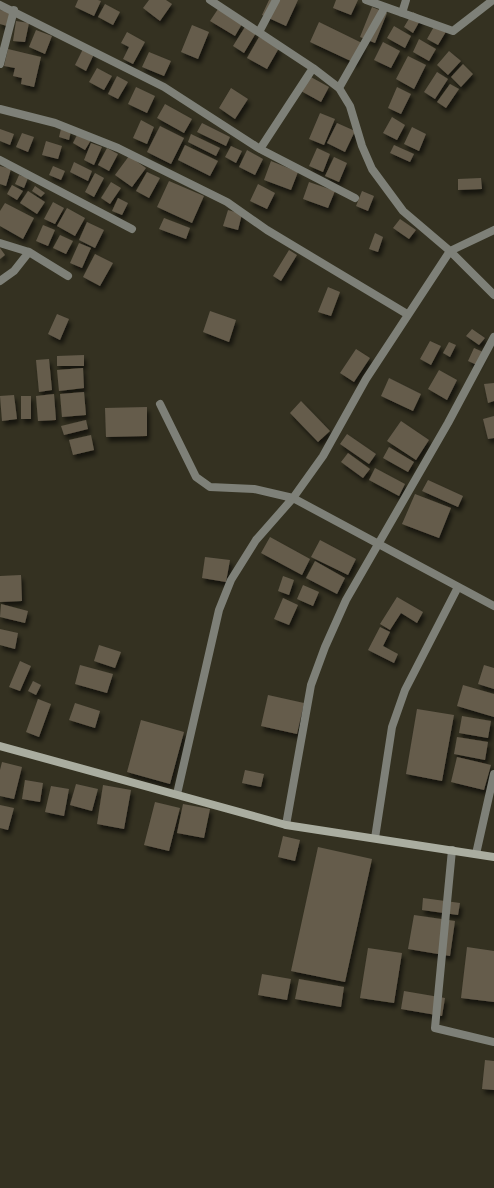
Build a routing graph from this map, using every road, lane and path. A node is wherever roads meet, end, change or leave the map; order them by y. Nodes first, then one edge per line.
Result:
1 (210, 0) edge
2 (276, 0) edge
3 (366, 0) edge
4 (406, 0) edge
5 (493, 0) edge
6 (0, 5) edge
7 (385, 7) junction
8 (14, 10) junction
9 (402, 13) junction
10 (259, 32) junction
11 (0, 64) edge
12 (313, 68) junction
13 (339, 88) junction
14 (0, 109) edge
15 (260, 149) junction
16 (0, 160) edge
17 (355, 198) dead end
18 (132, 229) dead end
19 (494, 230) edge
20 (0, 243) edge
21 (450, 251) junction
22 (29, 252) junction
23 (68, 276) dead end
24 (0, 281) edge
25 (494, 295) edge
26 (407, 314) junction
27 (494, 337) edge
28 (160, 404) dead end
29 (293, 498) junction
30 (378, 544) junction
31 (458, 587) junction
32 (494, 606) edge
33 (0, 746) edge
34 (494, 774) edge
35 (177, 794) junction
36 (286, 825) junction
37 (375, 838) junction
38 (452, 850) junction
39 (476, 854) junction
40 (494, 856) edge
41 (494, 1042) edge

1 - 10 street
2 - 10 street
3 - 7 street
4 - 9 street
5 - 9 street
6 - 8 street
7 - 9 street
7 - 13 street
8 - 11 street
8 - 15 street
10 - 12 street
12 - 13 street
12 - 15 street
13 - 21 street
14 - 26 street
15 - 17 street
16 - 18 street
19 - 21 street
20 - 22 street
21 - 25 street
21 - 26 street
22 - 23 street
22 - 24 street
26 - 29 street
27 - 30 street
28 - 29 street
29 - 30 street
29 - 35 street
30 - 31 street
30 - 36 street
31 - 32 street
31 - 37 street
33 - 35 street
34 - 39 street
35 - 36 street
36 - 37 street
37 - 38 street
38 - 39 street
38 - 41 street
39 - 40 street

